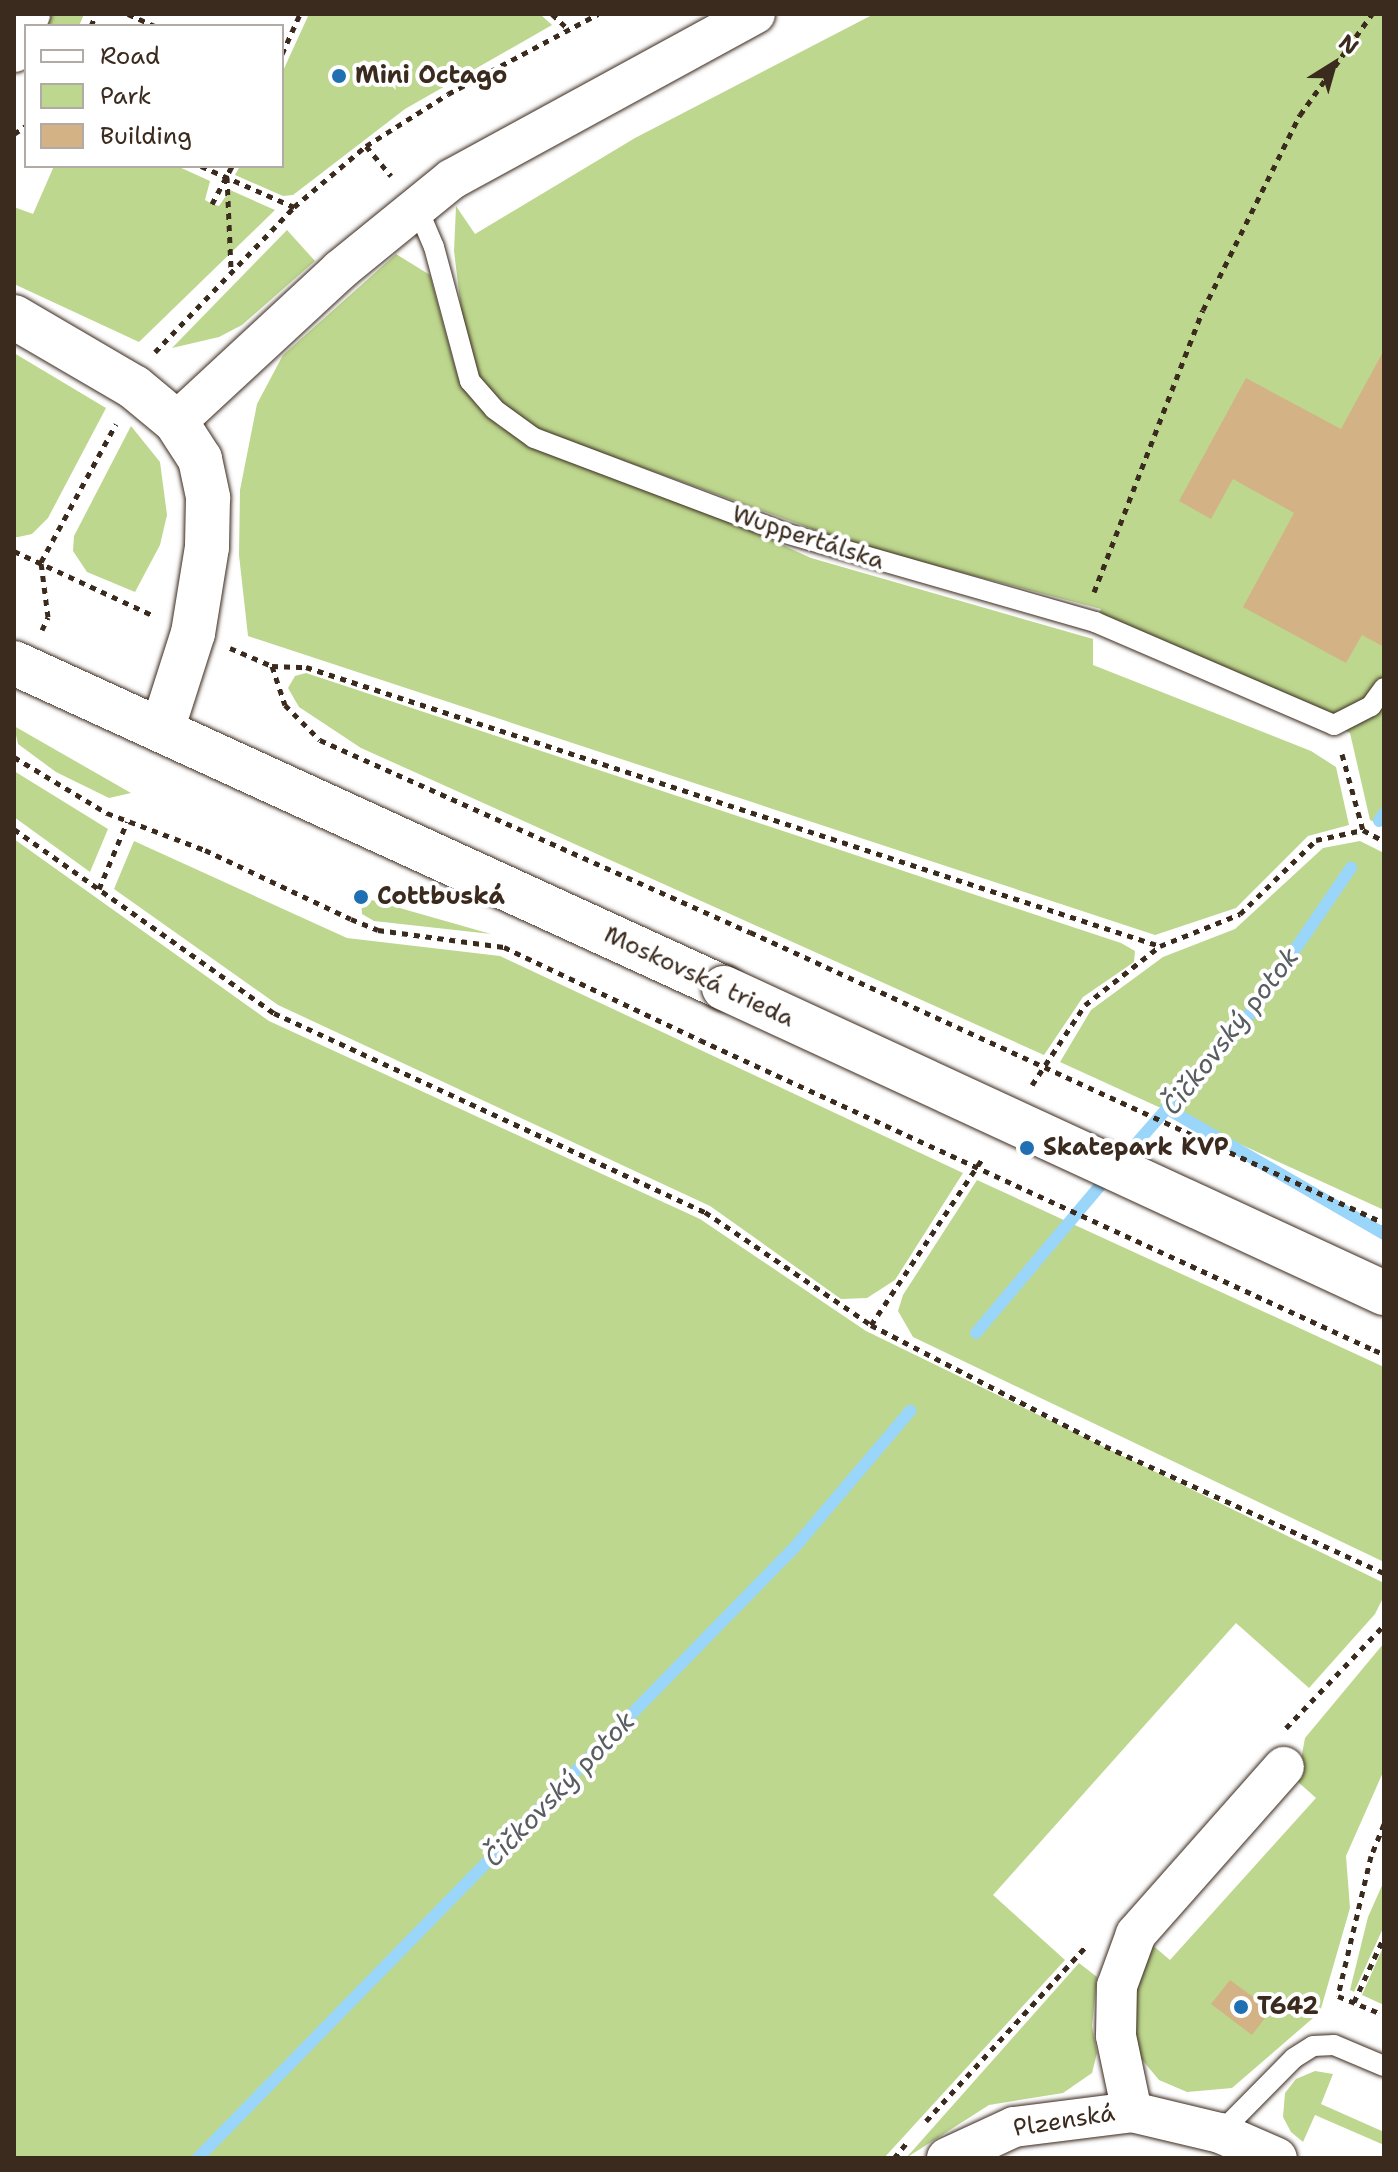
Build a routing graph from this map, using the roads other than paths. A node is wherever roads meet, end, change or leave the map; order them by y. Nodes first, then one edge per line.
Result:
1 (755, 14) edge
2 (24, 28) edge
3 (14, 52) edge
4 (417, 207) junction
5 (14, 317) edge
6 (176, 422) junction
7 (14, 663) edge
8 (1384, 688) edge
9 (162, 730) junction
10 (1384, 1293) edge
11 (1284, 1767) dead end
12 (1384, 2066) edge
13 (1132, 2112) junction
14 (1220, 2133) junction
15 (947, 2158) edge
16 (1277, 2158) edge

1 - 4 street
2 - 3 street
4 - 6 street
4 - 8 lane, Wuppertálska
5 - 6 street
6 - 9 street
7 - 9 street, Moskovská trieda
9 - 10 street, Moskovská trieda, bridge
11 - 13 street
12 - 14 lane
13 - 14 street, Plzenská
13 - 15 street, Plzenská
14 - 16 street, Plzenská

